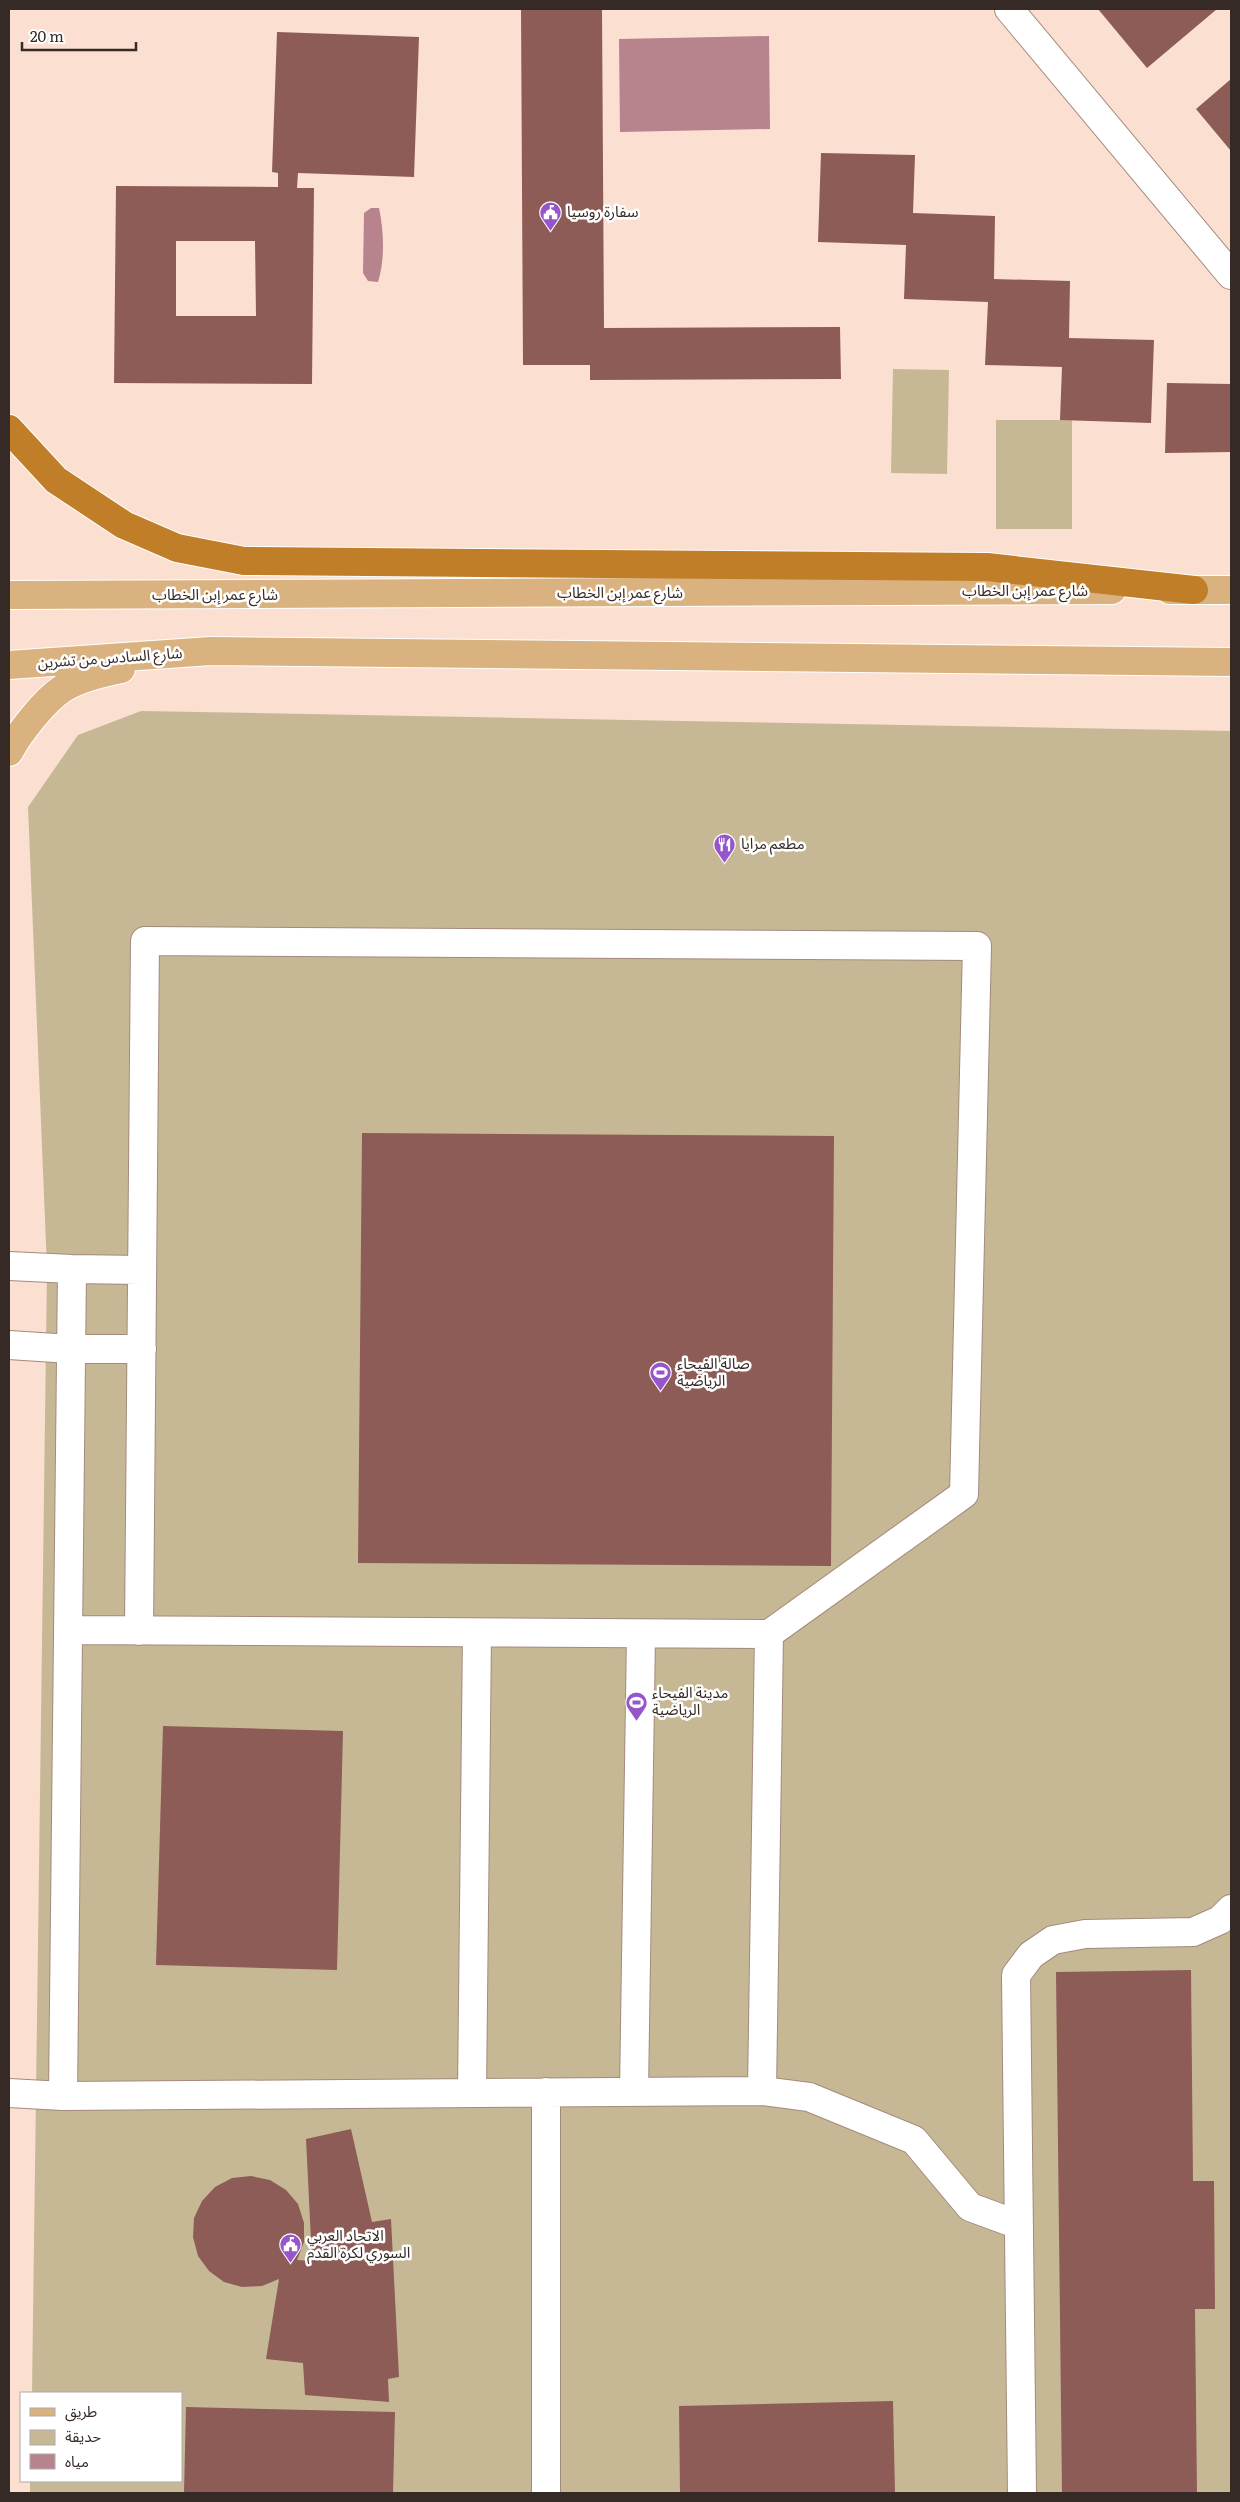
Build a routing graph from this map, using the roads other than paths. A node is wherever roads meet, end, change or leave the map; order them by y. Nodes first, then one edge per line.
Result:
1 (1008, 9) edge
2 (1231, 276) edge
3 (9, 429) edge
4 (1194, 590) junction
5 (1231, 590) edge
6 (9, 596) edge
7 (211, 651) junction
8 (1231, 662) edge
9 (9, 665) edge
10 (9, 752) edge
11 (9, 1266) edge
12 (72, 1269) junction
13 (142, 1270) junction
14 (9, 1345) edge
15 (71, 1349) junction
16 (142, 1349) junction
17 (68, 1630) junction
18 (139, 1631) junction
19 (477, 1633) junction
20 (640, 1634) junction
21 (769, 1634) junction
22 (1231, 1909) edge
23 (762, 2091) junction
24 (9, 2092) edge
25 (546, 2092) junction
26 (634, 2092) junction
27 (472, 2093) junction
28 (63, 2096) junction
29 (1019, 2225) junction
30 (546, 2493) edge
31 (1022, 2493) edge

1 - 2 street
3 - 4 highway
4 - 5 main road, شارع عمر إبن الخطاب
4 - 6 main road, شارع عمر إبن الخطاب
7 - 8 main road
7 - 9 main road, شارع السادس من تشرين
7 - 10 main road
11 - 12 street
12 - 13 street
12 - 15 street
13 - 16 street
13 - 21 street
14 - 15 street
15 - 16 street
15 - 17 street
16 - 18 street
17 - 18 street
17 - 28 street
18 - 19 street
19 - 20 street
19 - 27 street
20 - 21 street
20 - 26 street
21 - 23 street
22 - 29 street
23 - 26 street
23 - 29 street
24 - 28 street
25 - 26 street
25 - 27 street
25 - 30 street
27 - 28 street
29 - 31 street

